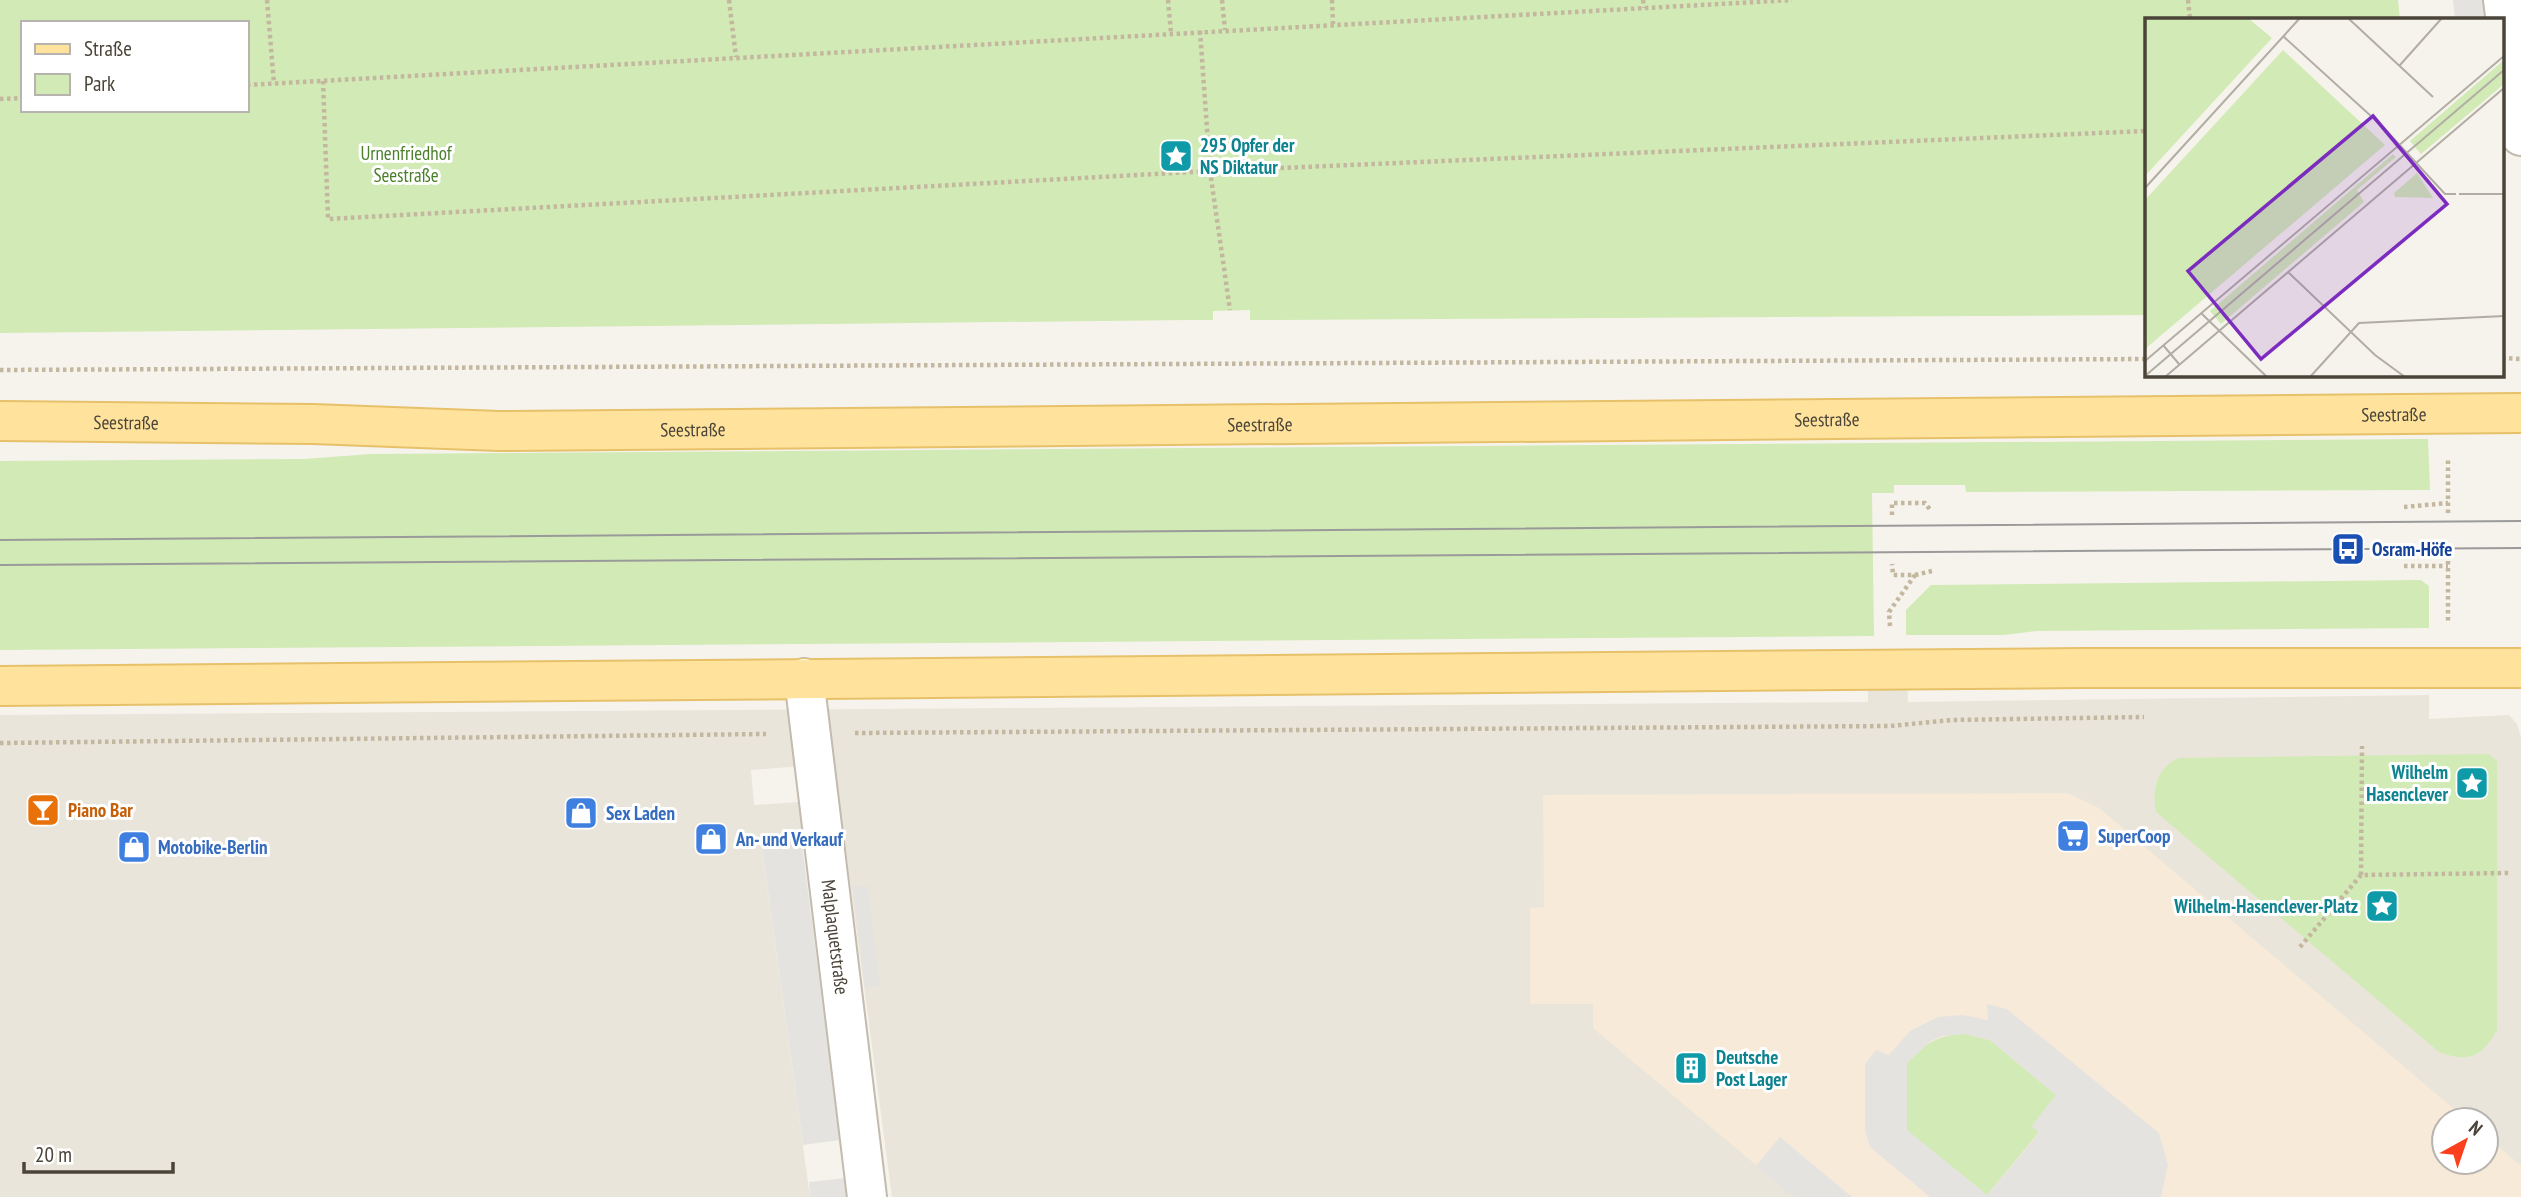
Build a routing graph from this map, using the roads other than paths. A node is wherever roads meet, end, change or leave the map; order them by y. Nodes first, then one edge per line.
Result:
1 (2503, 0) edge
2 (2521, 136) edge
3 (2521, 413) edge
4 (0, 421) edge
5 (2521, 668) edge
6 (804, 678) junction
7 (0, 686) edge
8 (867, 1197) edge

1 - 2 street
3 - 4 main road, Seestraße
5 - 6 main road
6 - 7 main road
6 - 8 street, Malplaquetstraße

